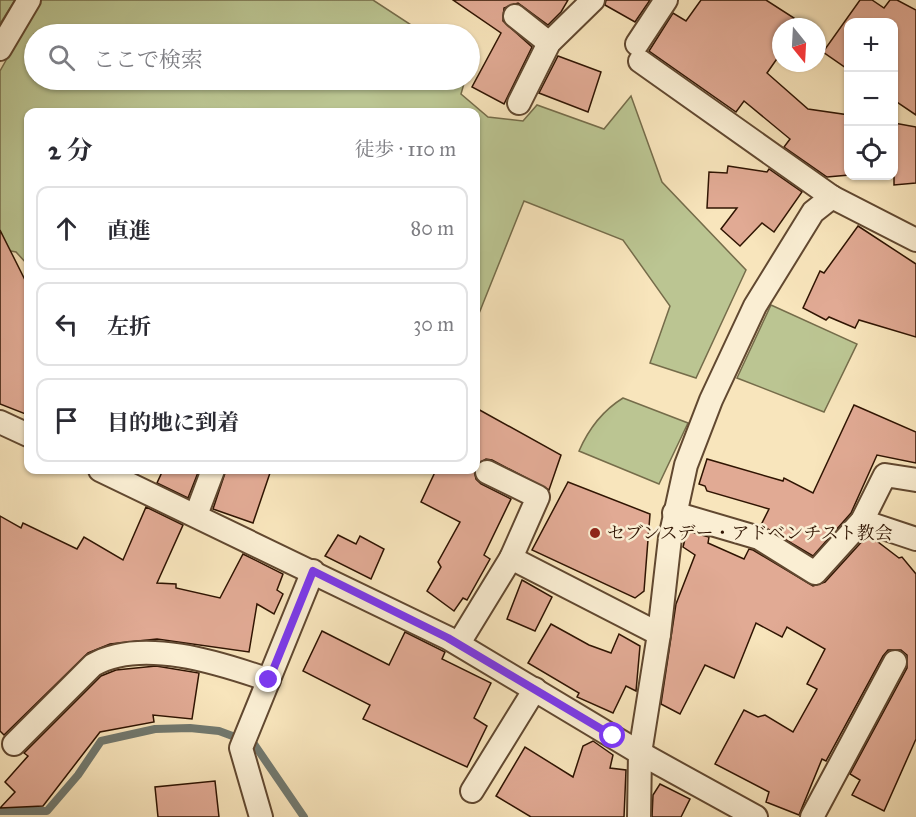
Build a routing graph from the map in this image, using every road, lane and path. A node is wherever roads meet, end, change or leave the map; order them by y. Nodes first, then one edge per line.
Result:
1 (29, 0) edge
2 (594, 0) edge
3 (666, 0) edge
4 (515, 16) dead end
5 (549, 43) junction
6 (0, 49) edge
7 (519, 103) dead end
8 (832, 197) junction
9 (916, 240) edge
10 (0, 422) edge
11 (24, 433) edge
12 (487, 472) dead end
13 (109, 474) edge
14 (211, 474) edge
15 (916, 480) edge
16 (674, 513) junction
17 (196, 515) junction
18 (862, 521) junction
19 (916, 539) edge
20 (511, 558) junction
21 (313, 571) junction
22 (659, 634) junction
23 (459, 644) junction
24 (895, 662) dead end
25 (269, 680) junction
26 (535, 689) junction
27 (14, 744) dead end
28 (640, 753) junction
29 (472, 791) dead end
30 (261, 817) edge
31 (639, 817) edge
32 (756, 817) edge
33 (812, 817) edge

1 - 6 street
2 - 5 street
3 - 8 street
4 - 5 street
5 - 7 street
8 - 9 street
8 - 16 street
10 - 11 street
12 - 20 street
13 - 17 street
14 - 17 street
15 - 18 street
16 - 18 street
16 - 22 street
17 - 21 street
18 - 19 street
20 - 22 street
20 - 23 street
21 - 23 street
21 - 25 street
22 - 28 street
23 - 26 street
24 - 33 street
25 - 27 street
25 - 30 street
26 - 28 street
26 - 29 street
28 - 31 street
28 - 32 street

